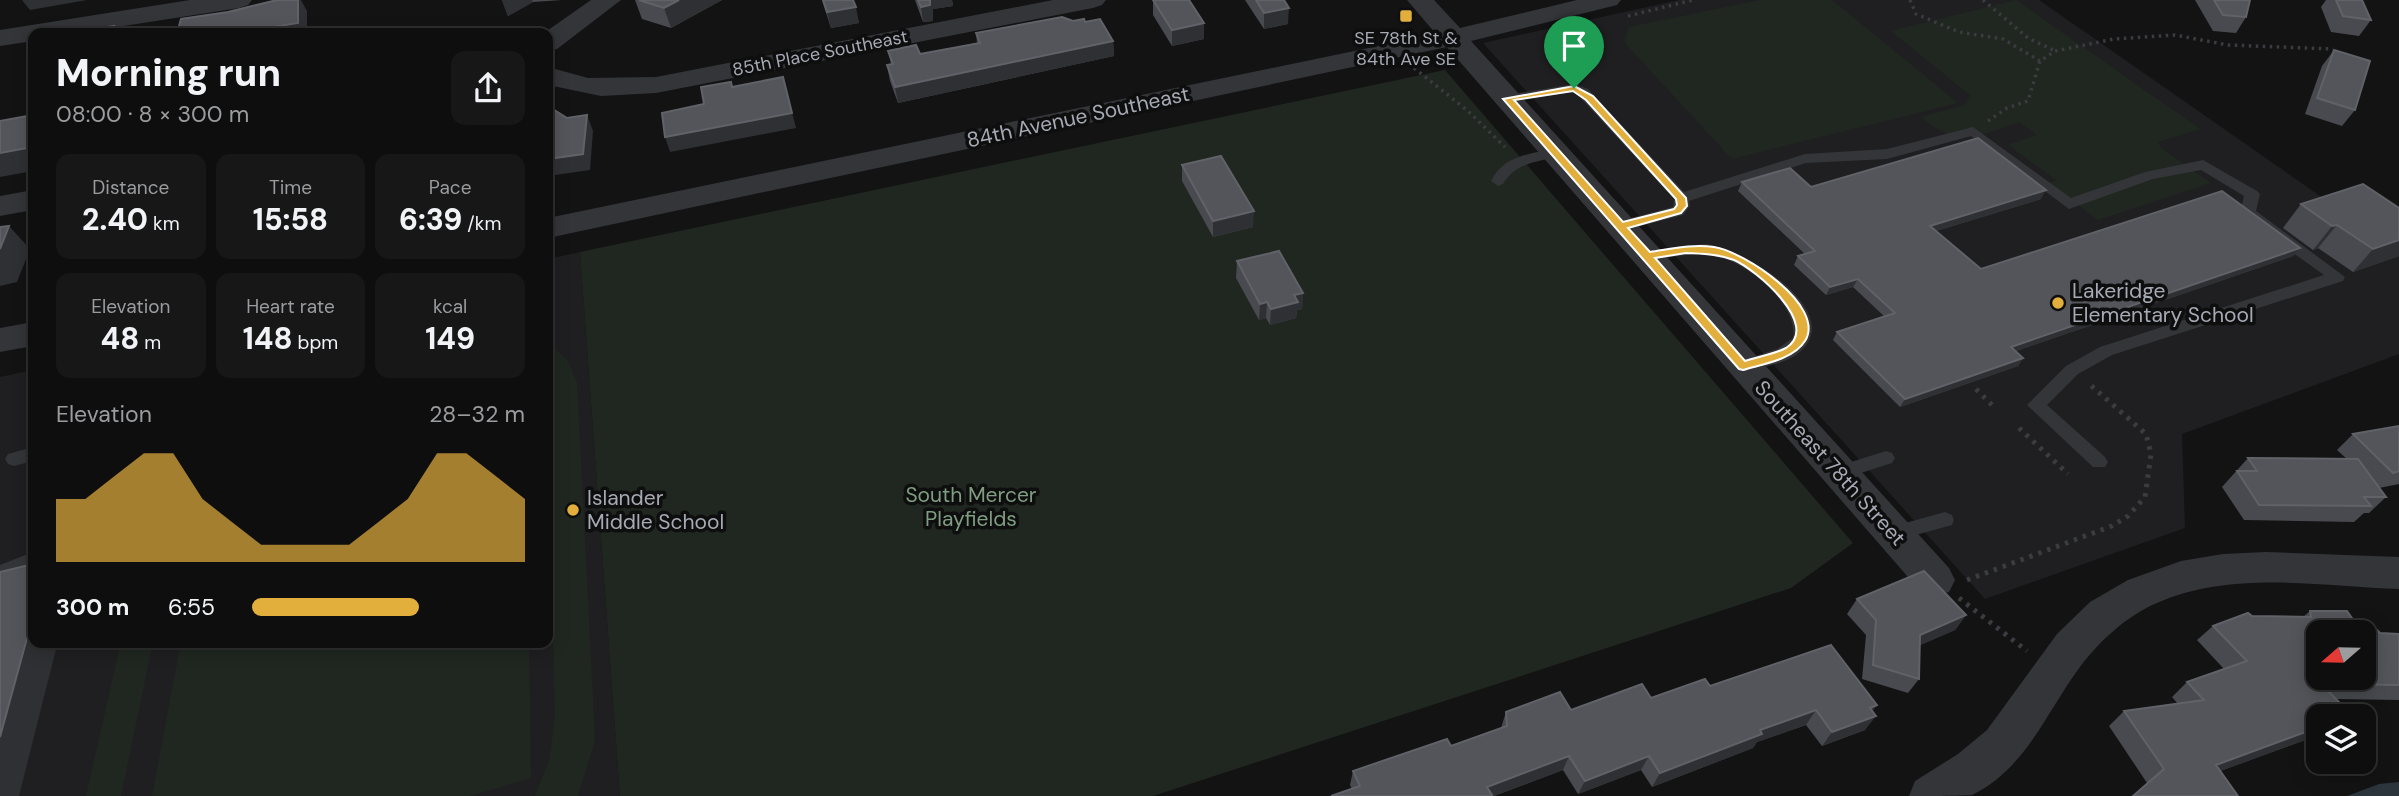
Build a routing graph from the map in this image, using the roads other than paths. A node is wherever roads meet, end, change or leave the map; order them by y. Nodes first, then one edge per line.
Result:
1 (239, 0) edge
2 (608, 0) edge
3 (1093, 0) edge
4 (1420, 0) edge
5 (1608, 0) edge
6 (63, 28) edge
7 (28, 34) edge
8 (0, 38) edge
9 (1452, 38) junction
10 (553, 39) edge
11 (553, 77) edge
12 (1507, 99) junction
13 (1556, 153) junction
14 (1498, 181) dead end
15 (1681, 198) junction
16 (28, 201) edge
17 (0, 206) edge
18 (1621, 226) junction
19 (553, 227) edge
20 (1647, 256) junction
21 (28, 335) edge
22 (0, 341) edge
23 (1743, 366) junction
24 (28, 455) edge
25 (1886, 458) dead end
26 (14, 459) dead end
27 (2099, 462) dead end
28 (1839, 473) junction
29 (1945, 520) dead end
30 (1894, 533) junction
31 (28, 563) edge
32 (2399, 573) edge
33 (0, 575) edge
34 (1935, 580) edge
35 (1931, 796) edge

1 - 6 street
2 - 10 street
3 - 11 street, 85th Place Southeast
4 - 9 street, Southeast 78th Street
5 - 9 street, 84th Avenue Southeast
7 - 8 street
9 - 12 street, Southeast 78th Street
9 - 19 street, 84th Avenue Southeast
12 - 13 street, Southeast 78th Street
12 - 15 lane
13 - 14 lane
13 - 18 street, Southeast 78th Street
15 - 18 lane
15 - 27 lane
16 - 17 street
18 - 20 street, Southeast 78th Street
20 - 23 street, Southeast 78th Street
20 - 23 lane
21 - 22 street
23 - 28 street, Southeast 78th Street
24 - 26 lane
25 - 28 lane
28 - 30 street, Southeast 78th Street
29 - 30 lane
30 - 34 street, Southeast 78th Street
31 - 33 lane
32 - 35 street

